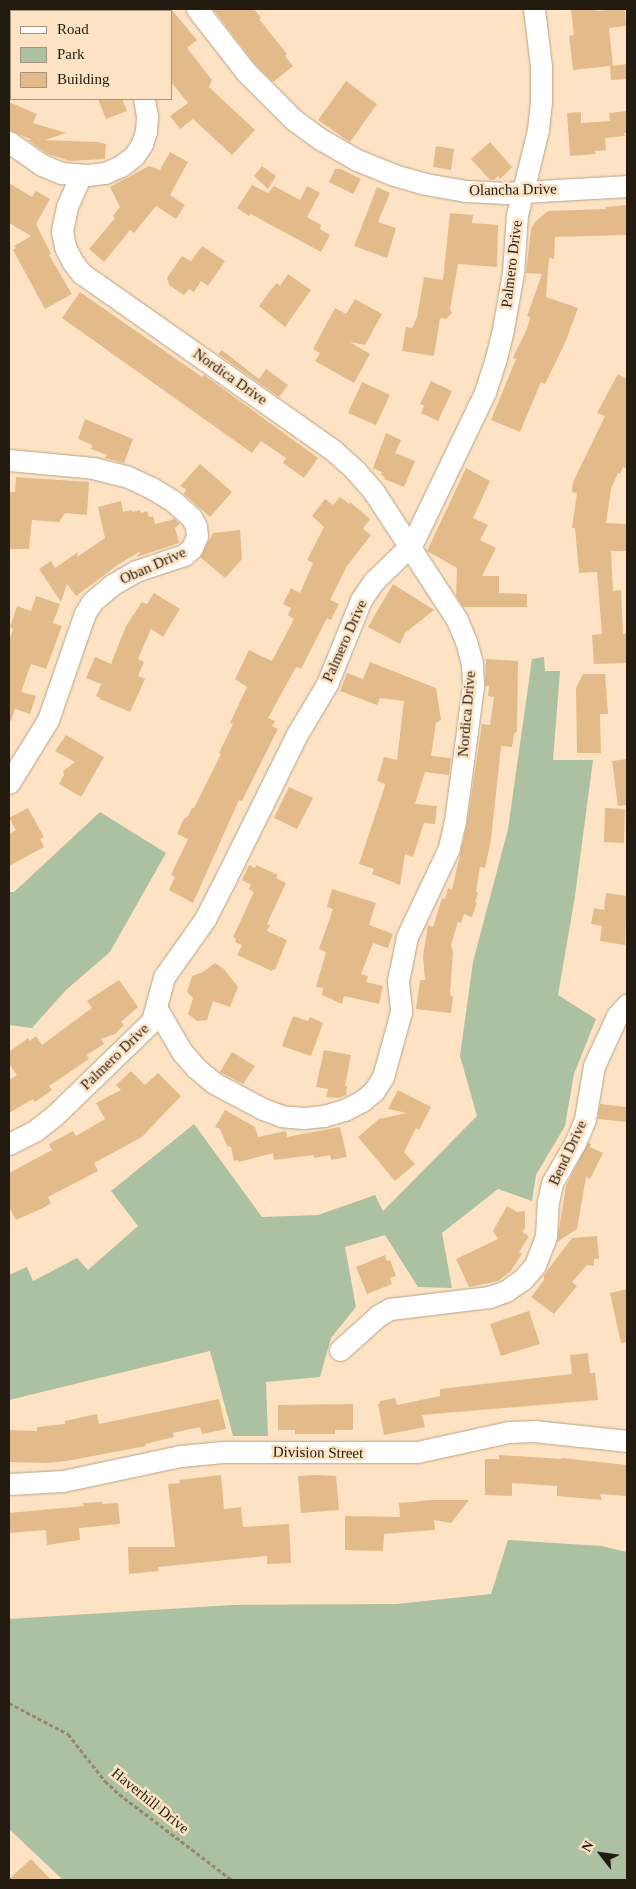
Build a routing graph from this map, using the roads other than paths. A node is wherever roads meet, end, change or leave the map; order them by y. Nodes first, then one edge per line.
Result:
1 (196, 9) edge
2 (534, 9) edge
3 (144, 100) edge
4 (9, 142) edge
5 (81, 175) junction
6 (627, 186) edge
7 (523, 192) junction
8 (9, 460) edge
9 (410, 546) junction
10 (9, 783) edge
11 (627, 1005) edge
12 (157, 1009) junction
13 (9, 1144) edge
14 (340, 1350) dead end
15 (627, 1441) edge
16 (9, 1484) edge

1 - 7 street, Olancha Drive
2 - 7 street, Palmero Drive
3 - 5 street
4 - 5 street
5 - 9 street, Nordica Drive
6 - 7 street, Olancha Drive
7 - 9 street, Palmero Drive
8 - 10 street, Oban Drive
9 - 12 street, Palmero Drive
9 - 12 street, Nordica Drive
11 - 14 street, Bend Drive
12 - 13 street, Palmero Drive
15 - 16 street, Division Street

